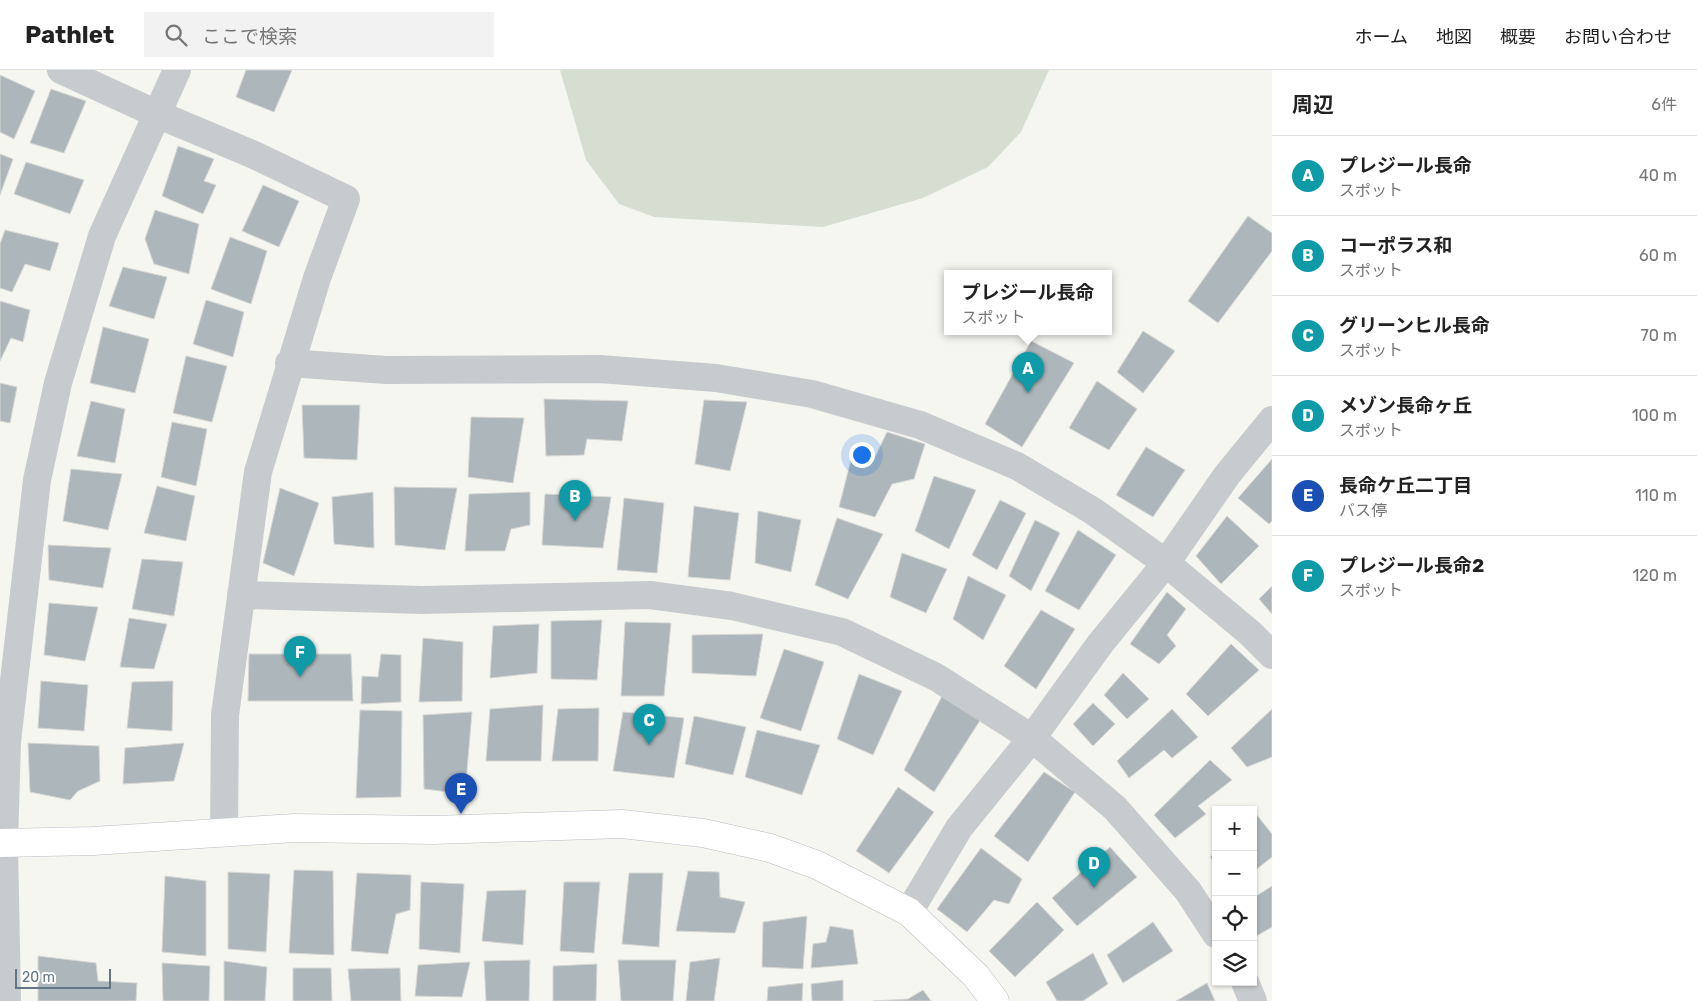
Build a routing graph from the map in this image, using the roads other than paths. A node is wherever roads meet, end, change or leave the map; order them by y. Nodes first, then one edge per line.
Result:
1 (61, 70) edge
2 (177, 70) edge
3 (157, 114) junction
4 (290, 364) junction
5 (1272, 420) edge
6 (1166, 563) junction
7 (241, 595) junction
8 (1272, 655) edge
9 (1032, 738) junction
10 (224, 833) junction
11 (2, 843) edge
12 (909, 912) junction
13 (1212, 928) edge
14 (1246, 986) edge
15 (7, 1001) edge
16 (995, 1001) edge
17 (1252, 1001) edge

1 - 3 street
2 - 3 street
3 - 4 street
3 - 11 street
4 - 6 street
4 - 7 street
5 - 6 street
6 - 8 street
6 - 9 street
7 - 9 street
7 - 10 street
9 - 12 street
9 - 13 street
10 - 11 street
10 - 12 street
11 - 15 street
12 - 16 street
14 - 17 street

